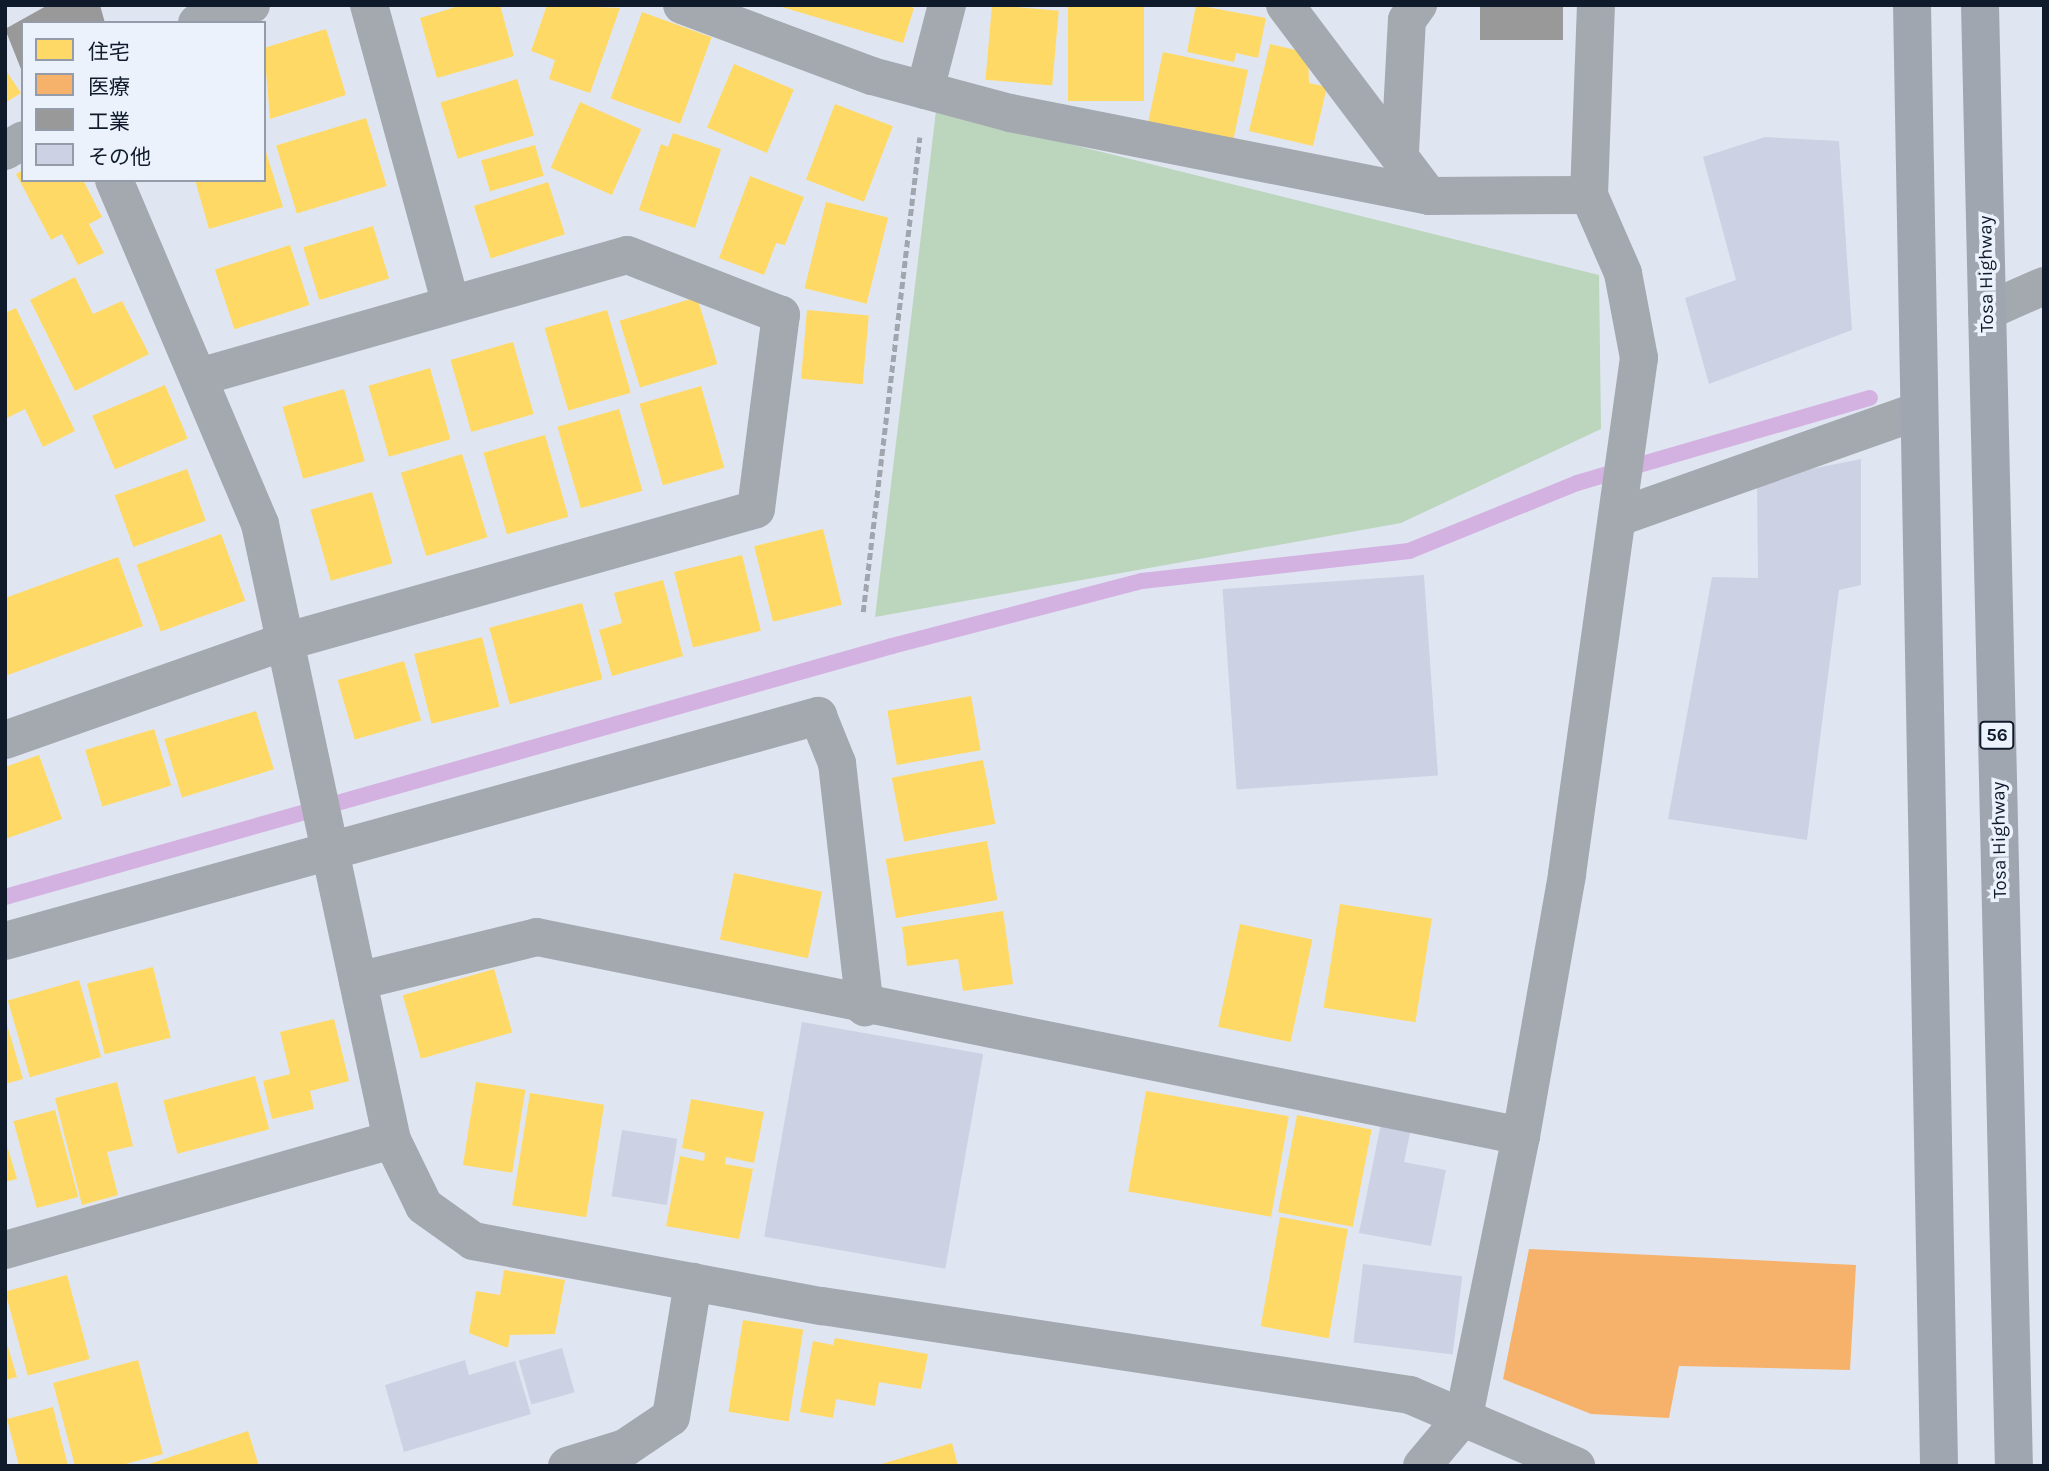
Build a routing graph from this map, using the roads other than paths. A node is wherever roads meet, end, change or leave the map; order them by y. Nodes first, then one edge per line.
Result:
1 (369, 5) edge
2 (682, 5) edge
3 (947, 5) edge
4 (1285, 5) edge
5 (1418, 5) edge
6 (1596, 5) edge
7 (1912, 5) edge
8 (1980, 5) edge
9 (925, 90) junction
10 (21, 141) edge
11 (5, 151) edge
12 (1400, 152) junction
13 (115, 182) edge
14 (1589, 195) junction
15 (1429, 196) junction
16 (2044, 286) edge
17 (450, 302) junction
18 (1987, 311) junction
19 (199, 377) junction
20 (1919, 411) junction
21 (1619, 513) junction
22 (284, 642) junction
23 (5, 740) edge
24 (329, 855) junction
25 (5, 941) edge
26 (358, 981) junction
27 (865, 1007) junction
28 (1521, 1136) junction
29 (392, 1140) junction
30 (5, 1250) edge
31 (693, 1282) junction
32 (1464, 1416) junction
33 (567, 1466) edge
34 (1422, 1466) edge
35 (1576, 1466) edge
36 (1939, 1466) edge
37 (2014, 1466) edge

1 - 17 street
2 - 9 street
3 - 9 street
4 - 12 street
5 - 12 street
6 - 14 street
7 - 20 highway
8 - 18 highway, Tosa Highway / 56
9 - 15 street
10 - 11 street
12 - 15 street
13 - 19 street
14 - 15 street
14 - 21 street
16 - 18 street
17 - 19 street
17 - 22 street
18 - 37 highway, Tosa Highway / 56
19 - 22 street
20 - 21 street
20 - 36 highway
21 - 28 street
22 - 23 street
22 - 24 street
24 - 25 street
24 - 26 street
24 - 27 street
26 - 27 street
26 - 29 street
27 - 28 street
28 - 32 street
29 - 30 street
29 - 31 street
31 - 32 street
31 - 33 street
32 - 34 street
32 - 35 street

